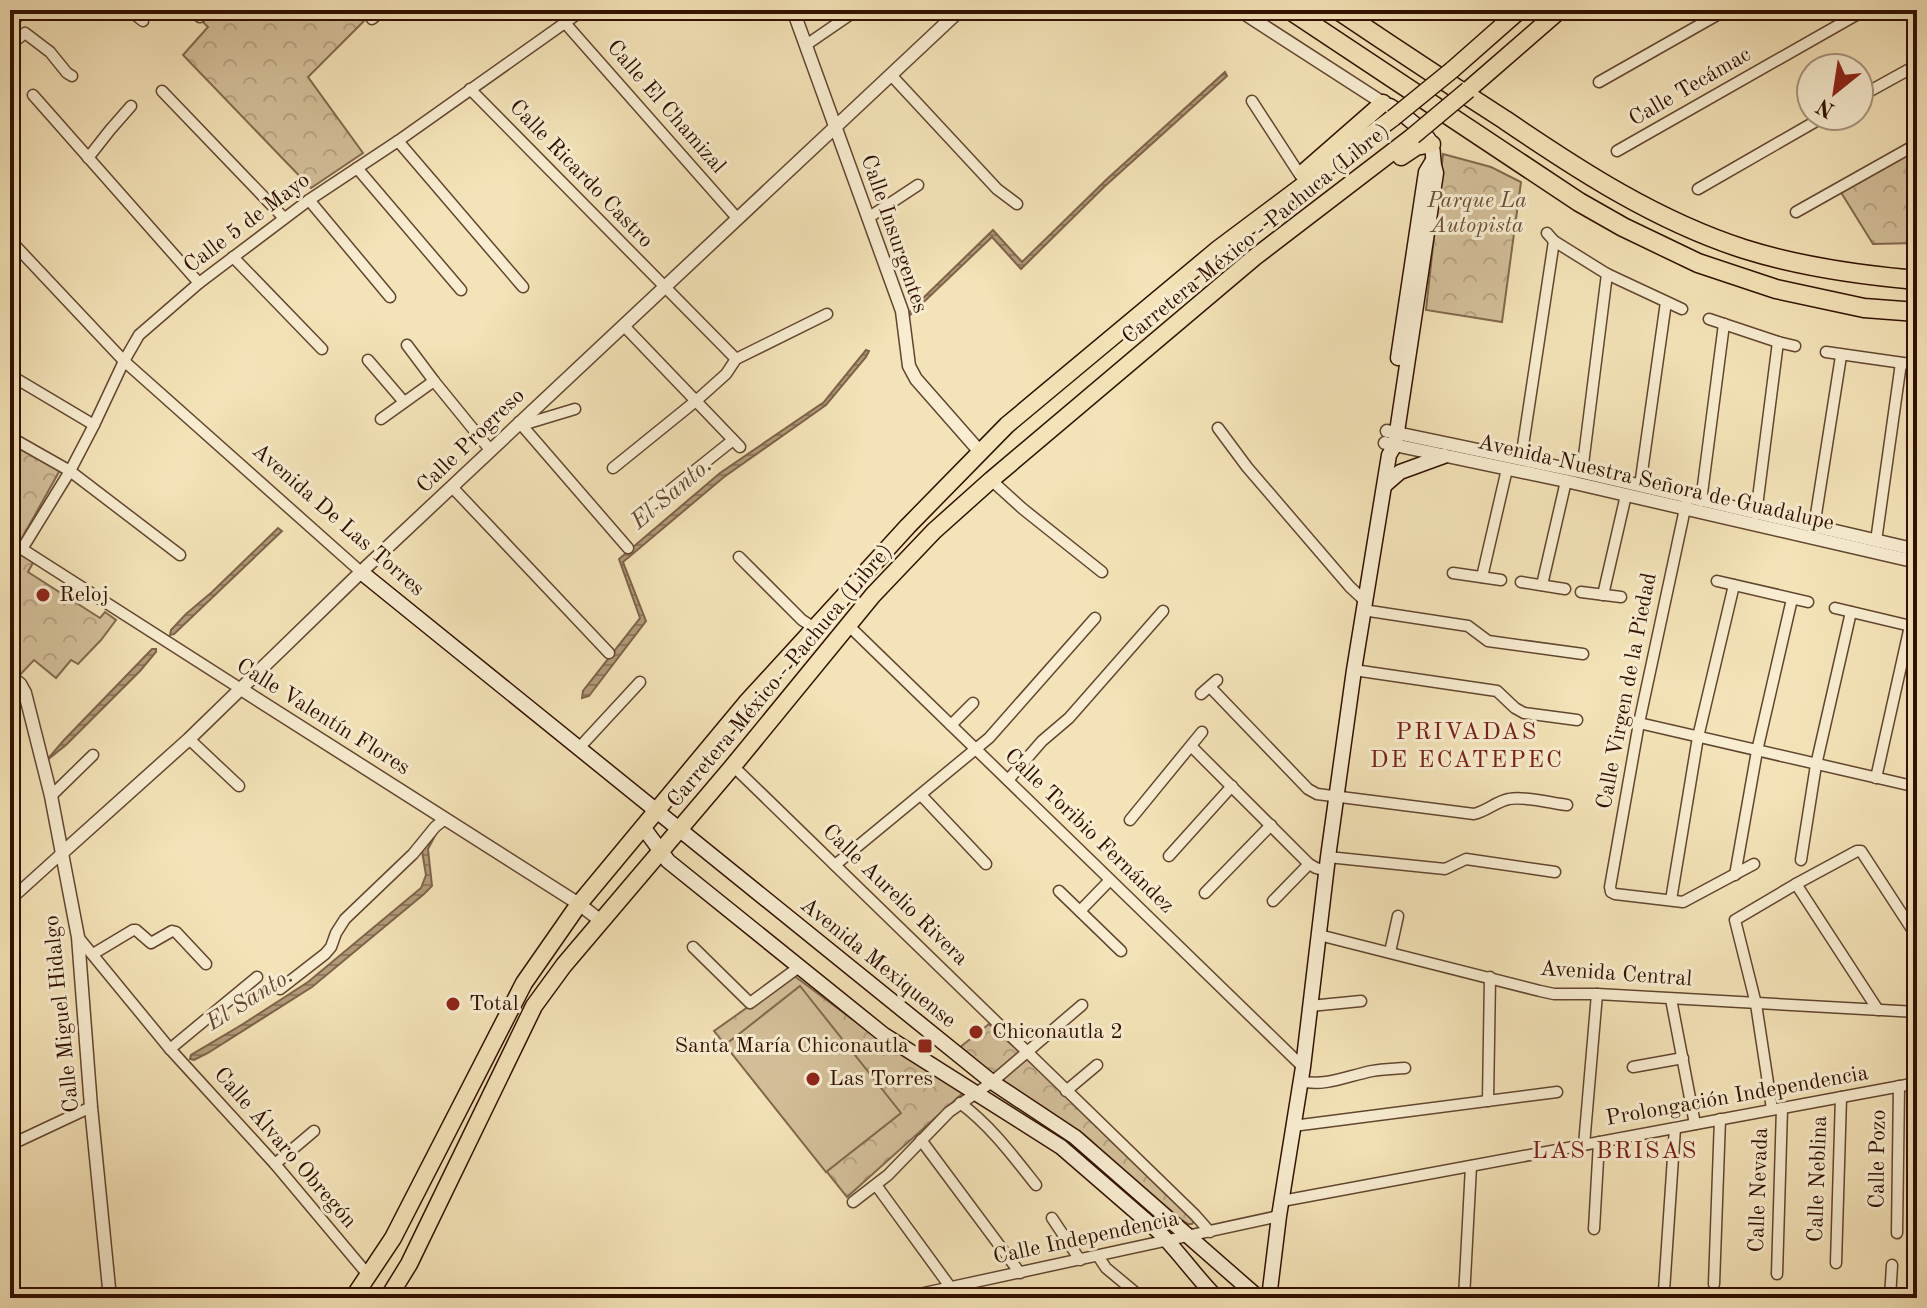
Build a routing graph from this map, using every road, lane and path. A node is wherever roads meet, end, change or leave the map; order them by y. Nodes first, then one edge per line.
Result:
1 (26, 10) edge
2 (129, 10) edge
3 (383, 10) edge
4 (583, 10) edge
5 (793, 10) edge
6 (857, 10) edge
7 (960, 10) edge
8 (1239, 10) edge
9 (1290, 10) edge
10 (1338, 10) edge
11 (1520, 10) edge
12 (1560, 10) edge
13 (1726, 10) edge
14 (1865, 10) edge
15 (372, 19) dead end
16 (143, 21) dead end
17 (10, 22) edge
18 (565, 23) junction
19 (10, 45) edge
20 (806, 45) junction
21 (1917, 65) edge
22 (891, 75) junction
23 (72, 76) dead end
24 (1599, 82) dead end
25 (1875, 88) edge
26 (470, 89) junction
27 (162, 91) dead end
28 (33, 95) dead end
29 (1252, 101) dead end
30 (1383, 103) junction
31 (131, 106) dead end
32 (834, 126) junction
33 (1797, 132) edge
34 (398, 141) junction
35 (1432, 144) junction
36 (1917, 144) edge
37 (1617, 151) dead end
38 (88, 158) junction
39 (357, 168) junction
40 (1300, 175) junction
41 (918, 185) dead end
42 (1698, 189) dead end
43 (309, 200) junction
44 (1017, 204) dead end
45 (1796, 212) dead end
46 (284, 218) junction
47 (737, 218) junction
48 (868, 218) junction
49 (10, 240) edge
50 (1218, 249) junction
51 (233, 257) junction
52 (1255, 257) junction
53 (1607, 274) junction
54 (1917, 280) edge
55 (199, 283) junction
56 (523, 287) dead end
57 (664, 287) junction
58 (461, 290) dead end
59 (390, 297) dead end
60 (1666, 302) junction
61 (1682, 309) dead end
62 (1917, 312) edge
63 (827, 314) dead end
64 (1709, 319) dead end
65 (1724, 324) junction
66 (624, 326) junction
67 (1778, 342) junction
68 (407, 345) dead end
69 (1795, 346) dead end
70 (322, 349) dead end
71 (1826, 352) dead end
72 (1841, 356) junction
73 (736, 359) junction
74 (368, 360) dead end
75 (124, 361) junction
76 (1901, 363) junction
77 (1917, 365) edge
78 (10, 375) edge
79 (434, 381) junction
80 (697, 400) junction
81 (404, 402) junction
82 (575, 409) dead end
83 (381, 419) dead end
84 (520, 424) junction
85 (94, 425) junction
86 (1218, 428) dead end
87 (10, 437) edge
88 (1391, 442) junction
89 (491, 451) junction
90 (981, 453) junction
91 (1444, 456) junction
92 (1521, 459) junction
93 (613, 468) dead end
94 (1507, 469) junction
95 (70, 471) junction
96 (1582, 472) junction
97 (991, 480) junction
98 (1566, 481) junction
99 (1385, 485) junction
100 (1640, 486) junction
101 (452, 487) junction
102 (1626, 495) junction
103 (1701, 501) junction
104 (653, 504) dead end
105 (1686, 504) junction
106 (1756, 514) junction
107 (1814, 527) junction
108 (1876, 541) junction
109 (628, 548) dead end
110 (22, 549) joint
111 (1917, 550) edge
112 (180, 555) dead end
113 (739, 557) dead end
114 (1917, 562) edge
115 (361, 572) junction
116 (1102, 572) dead end
117 (1453, 573) dead end
118 (1482, 577) junction
119 (1501, 580) dead end
120 (1717, 581) dead end
121 (1521, 582) dead end
122 (1542, 585) junction
123 (1734, 585) junction
124 (1565, 589) dead end
125 (1581, 592) dead end
126 (1603, 595) junction
127 (1621, 597) dead end
128 (1792, 599) junction
129 (1808, 602) dead end
130 (1364, 606) junction
131 (1835, 608) dead end
132 (1163, 611) dead end
133 (1851, 612) junction
134 (1095, 618) dead end
135 (848, 625) junction
136 (1914, 627) edge
137 (816, 629) junction
138 (609, 653) dead end
139 (1583, 654) dead end
140 (1354, 670) junction
141 (13, 679) edge
142 (640, 682) dead end
143 (1209, 687) dead end
144 (241, 689) junction
145 (973, 703) dead end
146 (1577, 720) dead end
147 (1639, 723) junction
148 (951, 725) junction
149 (1202, 732) dead end
150 (1698, 737) junction
151 (189, 739) junction
152 (1191, 746) junction
153 (578, 749) junction
154 (976, 750) junction
155 (1757, 751) junction
156 (93, 755) dead end
157 (1816, 765) junction
158 (733, 766) junction
159 (1876, 778) junction
160 (1008, 780) junction
161 (239, 786) dead end
162 (1232, 786) junction
163 (1917, 787) edge
164 (921, 795) junction
165 (1337, 795) junction
166 (51, 796) junction
167 (1567, 805) dead end
168 (656, 812) junction
169 (445, 819) junction
170 (1130, 820) dead end
171 (1271, 825) junction
172 (643, 827) junction
173 (678, 829) junction
174 (660, 851) junction
175 (62, 853) junction
176 (1169, 856) dead end
177 (1801, 860) dead end
178 (986, 864) dead end
179 (1309, 864) junction
180 (1328, 864) junction
181 (1754, 864) dead end
182 (835, 865) junction
183 (1555, 872) dead end
184 (1735, 875) junction
185 (1110, 880) junction
186 (1796, 884) junction
187 (1059, 891) dead end
188 (1205, 893) dead end
189 (10, 900) edge
190 (1671, 900) junction
191 (1273, 901) dead end
192 (579, 904) junction
193 (1080, 911) junction
194 (1398, 916) dead end
195 (601, 921) junction
196 (1319, 935) junction
197 (78, 937) junction
198 (1917, 937) edge
199 (693, 947) dead end
200 (1121, 951) dead end
201 (1390, 952) junction
202 (93, 954) junction
203 (206, 964) dead end
204 (799, 967) junction
205 (257, 977) dead end
206 (1490, 977) junction
207 (280, 989) dead end
208 (1597, 994) junction
209 (1671, 999) junction
210 (1361, 1001) dead end
211 (1756, 1004) junction
212 (1082, 1005) dead end
213 (1310, 1006) junction
214 (1878, 1010) junction
215 (1917, 1012) edge
216 (170, 1049) junction
217 (1027, 1053) junction
218 (1683, 1058) junction
219 (1097, 1065) dead end
220 (1633, 1067) dead end
221 (1405, 1068) dead end
222 (1301, 1074) junction
223 (992, 1082) junction
224 (1917, 1083) edge
225 (1899, 1086) junction
226 (1066, 1091) junction
227 (1557, 1092) dead end
228 (975, 1093) junction
229 (1841, 1097) junction
230 (1488, 1101) junction
231 (960, 1103) junction
232 (91, 1107) junction
233 (1777, 1108) junction
234 (1720, 1119) junction
235 (1695, 1124) junction
236 (1293, 1126) junction
237 (1675, 1128) junction
238 (314, 1131) dead end
239 (921, 1140) junction
240 (1599, 1142) junction
241 (10, 1145) edge
242 (1584, 1145) junction
243 (275, 1164) junction
244 (1471, 1166) junction
245 (876, 1185) junction
246 (1036, 1185) dead end
247 (1282, 1201) junction
248 (853, 1202) dead end
249 (1279, 1216) junction
250 (1052, 1218) dead end
251 (1594, 1229) dead end
252 (1210, 1232) junction
253 (1897, 1233) dead end
254 (1187, 1236) junction
255 (1168, 1241) junction
256 (1098, 1256) junction
257 (1080, 1260) junction
258 (1836, 1263) dead end
259 (1892, 1265) dead end
260 (1020, 1273) junction
261 (1777, 1274) dead end
262 (369, 1276) junction
263 (1714, 1284) dead end
264 (951, 1288) junction
265 (1664, 1291) dead end
266 (110, 1298) edge
267 (353, 1298) edge
268 (388, 1298) edge
269 (901, 1298) edge
270 (1142, 1298) edge
271 (1217, 1298) edge
272 (1259, 1298) edge
273 (1269, 1298) edge
274 (1464, 1298) edge
275 (1890, 1298) edge

1 - 17 street
2 - 16 street
3 - 15 street
4 - 18 street, Calle 5 de Mayo
5 - 20 street, Calle Insurgentes
6 - 20 street
7 - 22 street, Calle Progreso
8 - 30 street
9 - 62 highway
10 - 54 highway
11 - 50 main road, Carretera México - Pachuca (Libre), bridge
12 - 52 main road, Carretera México - Pachuca (Libre), bridge
13 - 24 street
14 - 37 street, Calle Tecámac
18 - 26 street, Calle 5 de Mayo
18 - 47 street, Calle El Chamizal
19 - 23 street
20 - 32 street, Calle Insurgentes
21 - 25 street
22 - 32 street, Calle Progreso
22 - 44 street
26 - 34 street, Calle 5 de Mayo
26 - 57 street, Calle Ricardo Castro
27 - 46 street
28 - 38 street
29 - 40 street
30 - 35 main road
30 - 40 main road
31 - 38 street
32 - 47 street, Calle Progreso
32 - 48 street, Calle Insurgentes
33 - 42 street
34 - 39 street, Calle 5 de Mayo
34 - 56 street
35 - 52 main road
35 - 88 main road
36 - 45 street
38 - 55 street
39 - 43 street, Calle 5 de Mayo
39 - 58 street
40 - 50 main road
41 - 48 street
43 - 46 street, Calle 5 de Mayo
43 - 59 street
46 - 51 street, Calle 5 de Mayo
47 - 57 street, Calle Progreso
48 - 90 street, Calle Insurgentes
49 - 75 street, Avenida De Las Torres
50 - 90 main road, Carretera México - Pachuca (Libre)
51 - 55 street, Calle 5 de Mayo
51 - 70 street
52 - 97 main road, Carretera México - Pachuca (Libre)
53 - 60 street
53 - 92 street
53 - 96 street
55 - 75 street, Calle 5 de Mayo
57 - 66 street, Calle Progreso
57 - 73 street, Calle Ricardo Castro
60 - 61 street
60 - 100 street
63 - 73 street
64 - 65 street
65 - 67 street
65 - 103 street
66 - 80 street
66 - 84 street, Calle Progreso
67 - 69 street
67 - 106 street
68 - 79 street
71 - 72 street
72 - 76 street
72 - 107 street
73 - 80 street
74 - 81 street
75 - 85 street, Calle 5 de Mayo
75 - 115 street, Avenida De Las Torres
76 - 77 street
76 - 108 street
78 - 85 street
79 - 81 street
79 - 89 street
80 - 93 street
80 - 104 street
81 - 83 street
82 - 84 street
84 - 89 street, Calle Progreso
84 - 109 street
85 - 95 street, Calle 5 de Mayo
86 - 130 street
87 - 95 street
88 - 91 street, Avenida Nuestra Señora de Guadalupe
88 - 92 street, Avenida Nuestra Señora de Guadalupe
88 - 99 main road
89 - 101 street, Calle Progreso
90 - 137 main road, Carretera México - Pachuca (Libre)
91 - 94 street, Avenida Nuestra Señora de Guadalupe
91 - 99 main road
92 - 96 street, Avenida Nuestra Señora de Guadalupe
94 - 98 street, Avenida Nuestra Señora de Guadalupe
94 - 118 street
95 - 110 street, Calle 5 de Mayo
95 - 112 street
96 - 100 street, Avenida Nuestra Señora de Guadalupe
97 - 116 street
97 - 135 main road, Carretera México - Pachuca (Libre)
98 - 102 street, Avenida Nuestra Señora de Guadalupe
98 - 122 street
99 - 130 main road
100 - 105 street, Avenida Nuestra Señora de Guadalupe
101 - 115 street, Calle Progreso
101 - 138 street
102 - 105 street, Avenida Nuestra Señora de Guadalupe
102 - 126 street
103 - 105 street, Avenida Nuestra Señora de Guadalupe
103 - 106 street, Avenida Nuestra Señora de Guadalupe
105 - 114 street, Avenida Nuestra Señora de Guadalupe
105 - 147 street, Calle Virgen de la Piedad
106 - 107 street, Avenida Nuestra Señora de Guadalupe
107 - 108 street, Avenida Nuestra Señora de Guadalupe
108 - 111 street, Avenida Nuestra Señora de Guadalupe
110 - 144 street, Calle Valentín Flores
113 - 137 street
115 - 144 street, Calle Progreso
115 - 153 main road, Avenida De Las Torres
117 - 118 street
118 - 119 street
120 - 123 street
121 - 122 street
122 - 124 street
123 - 128 street
123 - 150 street
125 - 126 street
126 - 127 street
128 - 129 street
128 - 155 street
130 - 139 street
130 - 140 main road
131 - 133 street
132 - 160 street
133 - 136 street
133 - 157 street
134 - 154 street
135 - 148 street, Calle Toribio Fernández
135 - 158 main road, Carretera México - Pachuca (Libre)
136 - 159 street
137 - 168 main road, Carretera México - Pachuca (Libre)
140 - 146 street
140 - 165 main road
141 - 166 street, Calle Miguel Hidalgo
142 - 153 street
143 - 165 street
144 - 151 street, Calle Progreso
144 - 169 street, Calle Valentín Flores
145 - 148 street
147 - 150 street
147 - 190 street, Calle Virgen de la Piedad
148 - 154 street, Calle Toribio Fernández
149 - 152 street
150 - 155 street
150 - 190 street
151 - 161 street
151 - 175 street, Calle Progreso
152 - 162 street
152 - 170 street
153 - 168 main road, Avenida De Las Torres
154 - 160 street, Calle Toribio Fernández
154 - 164 street
155 - 157 street
155 - 184 street
156 - 166 street
157 - 159 street
157 - 177 street
158 - 173 main road, Carretera México - Pachuca (Libre)
158 - 182 street, Calle Aurelio Rivera
159 - 163 street
160 - 185 street, Calle Toribio Fernández
162 - 171 street
162 - 176 street
164 - 178 street
164 - 182 street
165 - 167 street
165 - 180 main road
166 - 175 street, Calle Miguel Hidalgo
168 - 172 main road, Carretera México - Pachuca (Libre)
168 - 173 main road, Avenida Mexiquense
169 - 192 street, Calle Valentín Flores
169 - 207 street
171 - 179 street
171 - 188 street
172 - 174 main road
172 - 192 main road, Carretera México - Pachuca (Libre)
173 - 174 main road, Carretera México - Pachuca (Libre)
173 - 223 main road, Avenida Mexiquense
174 - 195 main road, Carretera México - Pachuca (Libre)
174 - 204 main road
175 - 189 street, Calle Progreso
175 - 197 street, Calle Miguel Hidalgo
179 - 180 street
179 - 191 street
180 - 183 street
180 - 196 main road
181 - 184 street
182 - 217 street, Calle Aurelio Rivera
184 - 190 street
185 - 193 street
185 - 222 street, Calle Toribio Fernández
186 - 198 street
186 - 211 street, Calle Nevada
186 - 214 street
187 - 193 street
192 - 195 street, Calle Valentín Flores
192 - 262 main road, Carretera México - Pachuca (Libre)
193 - 200 street
194 - 201 street
195 - 268 main road, Carretera México - Pachuca (Libre)
196 - 201 street, Avenida Central
196 - 213 main road
197 - 202 street, Calle Álvaro Obregón
197 - 232 street, Calle Miguel Hidalgo
199 - 204 street
201 - 206 street, Avenida Central
202 - 203 street
202 - 216 street, Calle Álvaro Obregón
204 - 228 main road
205 - 216 street
206 - 208 street, Avenida Central
206 - 230 street
208 - 209 street, Avenida Central
208 - 242 street
209 - 211 street, Avenida Central
209 - 218 street
210 - 213 street
211 - 214 street, Avenida Central
211 - 233 street, Calle Nevada
212 - 217 street
213 - 222 main road
214 - 215 street, Avenida Central
216 - 243 street, Calle Álvaro Obregón
217 - 223 street
217 - 226 street, Calle Aurelio Rivera
218 - 220 street
218 - 235 street
219 - 226 street
221 - 222 street
222 - 236 main road
223 - 228 street
223 - 254 main road, Avenida Mexiquense
224 - 225 street, Prolongación Independencia
225 - 229 street, Prolongación Independencia
225 - 253 street, Calle Pozo
226 - 252 street, Calle Aurelio Rivera
227 - 230 street
228 - 231 street
228 - 255 main road
229 - 233 street, Prolongación Independencia
229 - 258 street, Calle Neblina
230 - 236 street
231 - 239 street
231 - 246 street
232 - 241 street
232 - 266 street, Calle Miguel Hidalgo
233 - 234 street, Prolongación Independencia
233 - 261 street, Calle Nevada
234 - 235 street, Prolongación Independencia
234 - 263 street
235 - 237 street, Prolongación Independencia
236 - 247 main road
237 - 240 street, Prolongación Independencia
237 - 265 street
238 - 243 street
239 - 245 street
239 - 260 street
240 - 242 street, Prolongación Independencia
240 - 251 street
242 - 244 street, Prolongación Independencia
243 - 262 street, Calle Álvaro Obregón
244 - 247 street, Prolongación Independencia
244 - 274 street
245 - 248 street
245 - 264 street
247 - 249 main road
249 - 252 street, Calle Independencia
249 - 273 main road
250 - 257 street
252 - 254 street, Calle Independencia
254 - 255 street, Calle Independencia
254 - 272 main road, Avenida Mexiquense
255 - 256 street, Calle Independencia
255 - 271 main road
256 - 257 street, Calle Independencia
256 - 270 street
257 - 260 street, Calle Independencia
259 - 275 street
260 - 264 street, Calle Independencia
262 - 267 main road, Carretera México - Pachuca (Libre)
264 - 269 street, Calle Independencia

